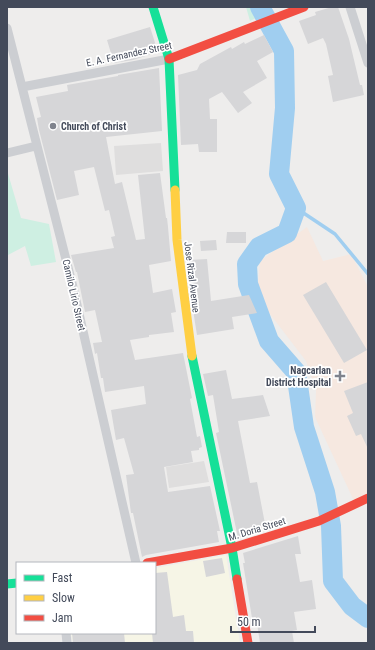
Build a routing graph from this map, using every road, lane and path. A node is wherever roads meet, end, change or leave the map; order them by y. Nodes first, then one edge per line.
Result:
1 (153, 7) edge
2 (304, 7) edge
3 (350, 7) edge
4 (7, 28) edge
5 (169, 59) junction
6 (368, 62) edge
7 (22, 87) junction
8 (36, 146) junction
9 (7, 153) edge
10 (368, 498) edge
11 (232, 548) junction
12 (136, 562) edge
13 (153, 562) edge
14 (248, 643) edge

1 - 5 main road, Jose Rizal Avenue
2 - 5 main road, E. A. Fernandez Street
3 - 6 street
4 - 7 street, Camilo Lirio Street
5 - 7 street, E. A. Fernandez Street
5 - 11 main road, Jose Rizal Avenue
7 - 8 street, Camilo Lirio Street
8 - 9 street
8 - 12 street, Camilo Lirio Street
10 - 11 main road, M. Doria Street
11 - 13 main road, M. Doria Street
11 - 14 main road, Jose Rizal Avenue

